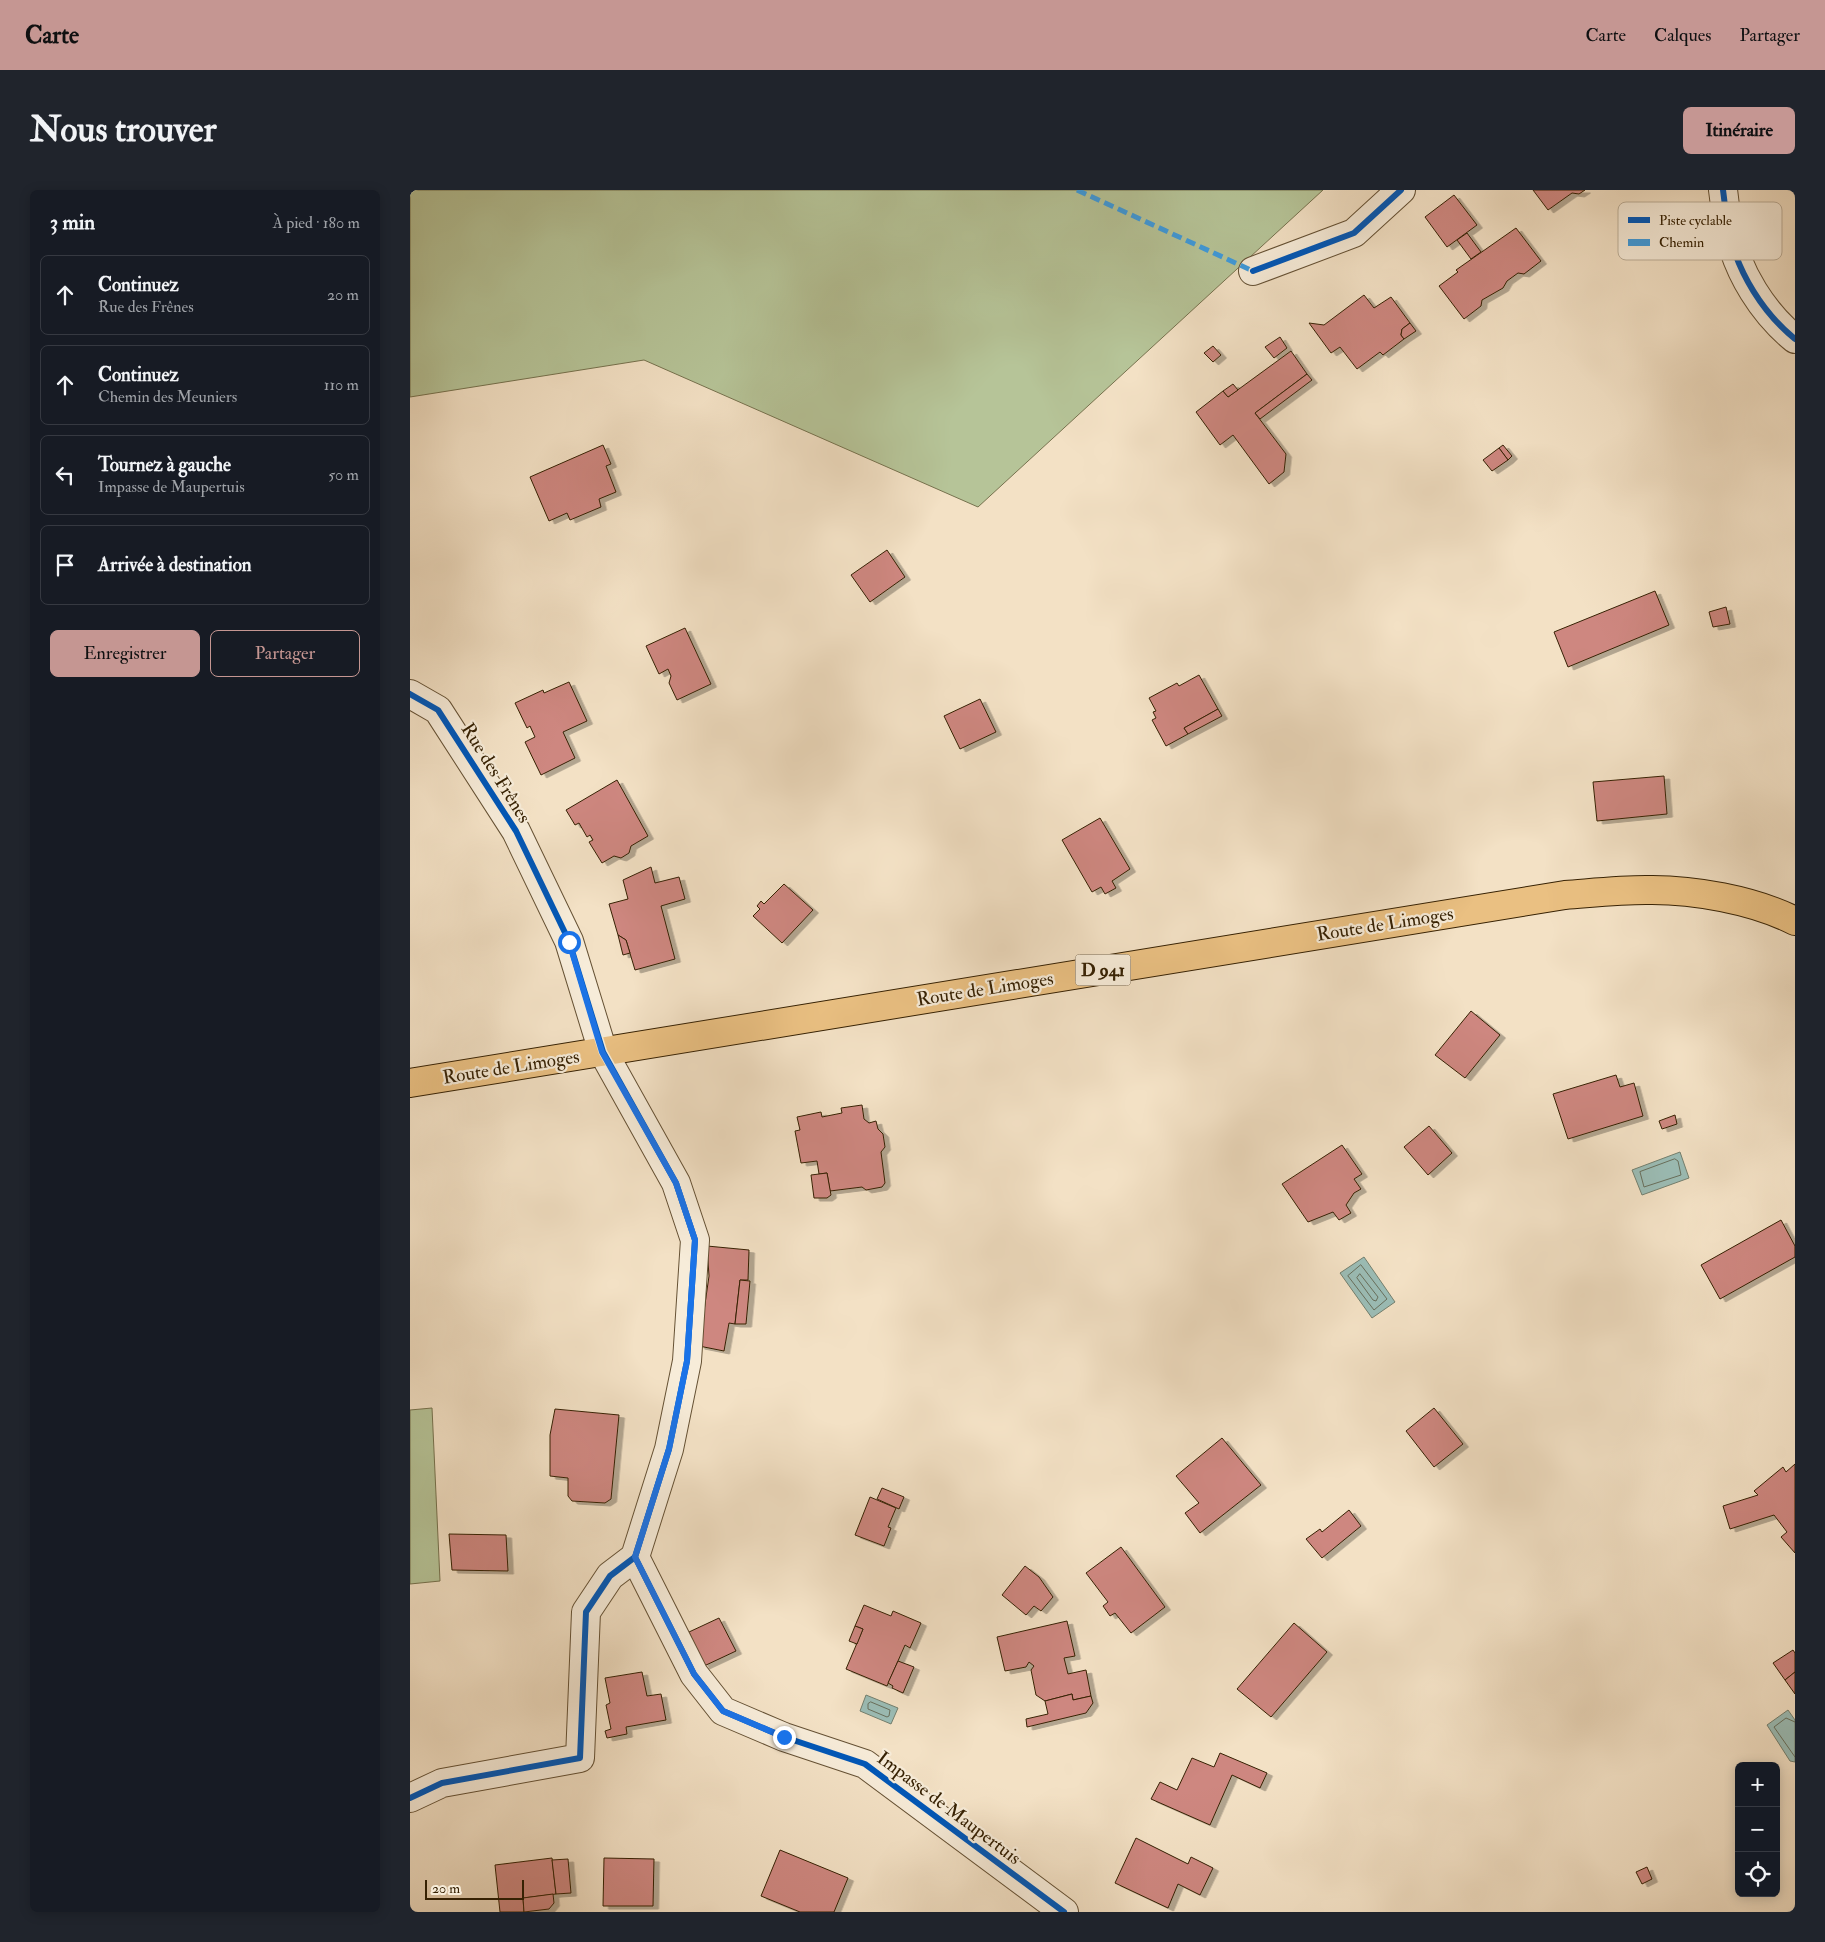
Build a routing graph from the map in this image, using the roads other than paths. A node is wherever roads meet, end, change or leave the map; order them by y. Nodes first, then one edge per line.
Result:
1 (1401, 190) edge
2 (1739, 260) edge
3 (1253, 271) dead end
4 (1795, 339) edge
5 (410, 694) edge
6 (1795, 921) edge
7 (602, 1052) junction
8 (410, 1083) edge
9 (635, 1557) junction
10 (410, 1798) edge
11 (1064, 1912) edge

1 - 3 street
2 - 4 street
5 - 7 street, Rue des Frênes
6 - 7 main road, Route de Limoges / D 941
7 - 8 main road, Route de Limoges / D 941
7 - 9 street, Rue des Frênes
9 - 10 street
9 - 11 street, Impasse de Maupertuis

